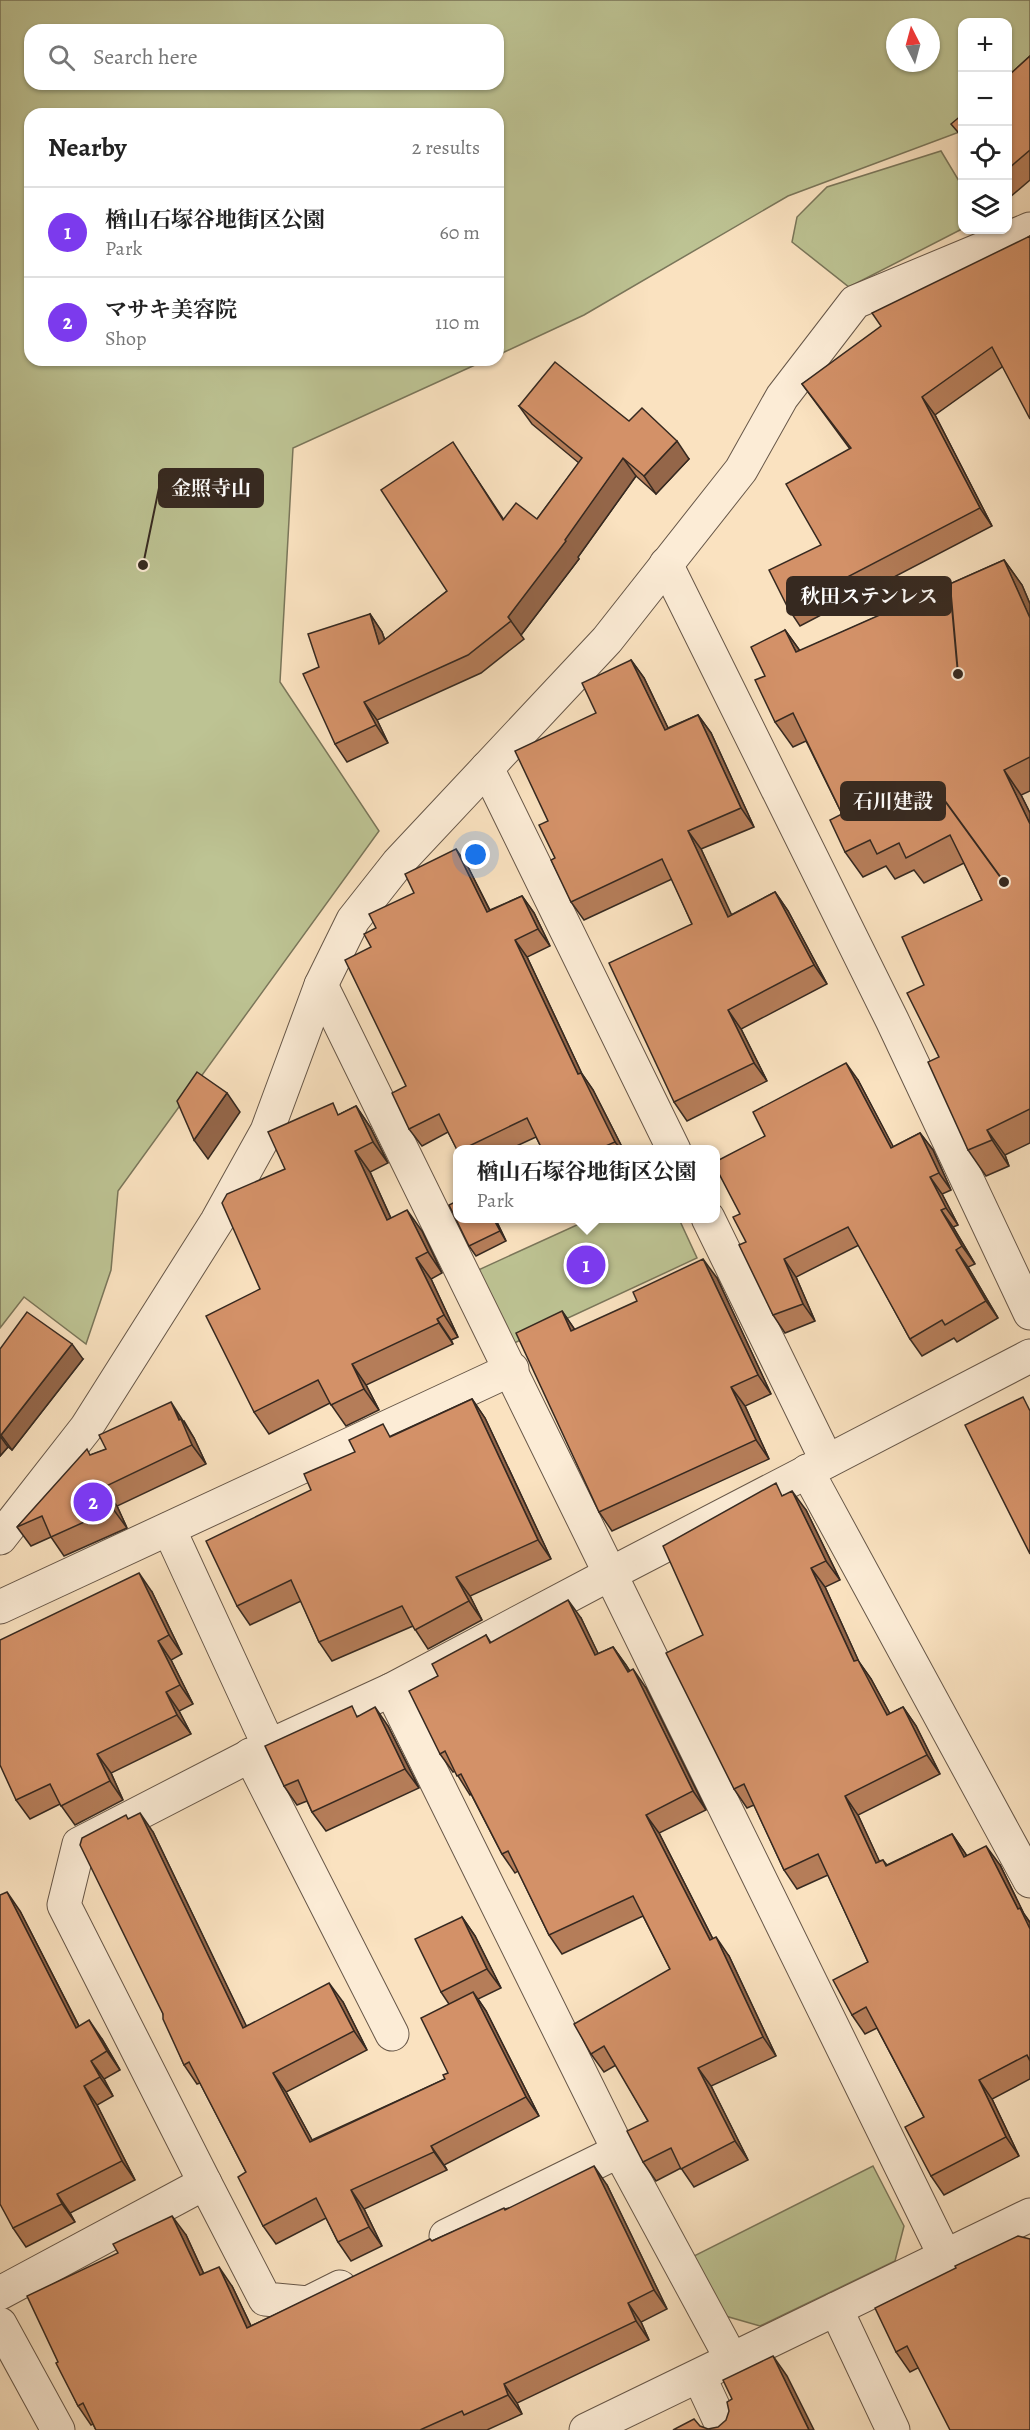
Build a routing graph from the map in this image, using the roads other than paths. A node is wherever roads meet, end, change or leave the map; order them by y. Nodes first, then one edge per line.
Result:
1 (1030, 229) edge
2 (666, 564) junction
3 (487, 768) junction
4 (321, 985) junction
5 (672, 1145) edge
6 (710, 1223) edge
7 (1030, 1313) edge
8 (1030, 1356) edge
9 (512, 1369) junction
10 (817, 1466) junction
11 (169, 1529) junction
12 (0, 1538) edge
13 (610, 1574) junction
14 (0, 1607) edge
15 (391, 1690) junction
16 (259, 1750) junction
17 (1030, 1881) edge
18 (392, 2034) dead end
19 (619, 2151) junction
20 (205, 2183) junction
21 (1030, 2215) edge
22 (415, 2251) edge
23 (945, 2256) junction
24 (372, 2272) edge
25 (0, 2294) edge
26 (836, 2309) junction
27 (0, 2324) edge
28 (732, 2360) junction
29 (699, 2376) junction
30 (58, 2430) edge
31 (586, 2430) edge
32 (724, 2430) edge
33 (893, 2430) edge

1 - 2 street
2 - 3 street
2 - 7 street
3 - 4 street
3 - 5 street
4 - 9 street
4 - 12 street
6 - 10 street
8 - 10 street
9 - 11 street
9 - 13 street
10 - 13 street
10 - 17 street
11 - 14 street
11 - 16 street
13 - 15 street
13 - 23 street
15 - 16 street
15 - 19 street
16 - 18 street
16 - 20 street
19 - 22 street
19 - 28 street
20 - 24 street
20 - 25 street
21 - 23 street
23 - 26 street
26 - 28 street
26 - 33 street
27 - 30 street
28 - 29 street
29 - 31 street
29 - 32 street

